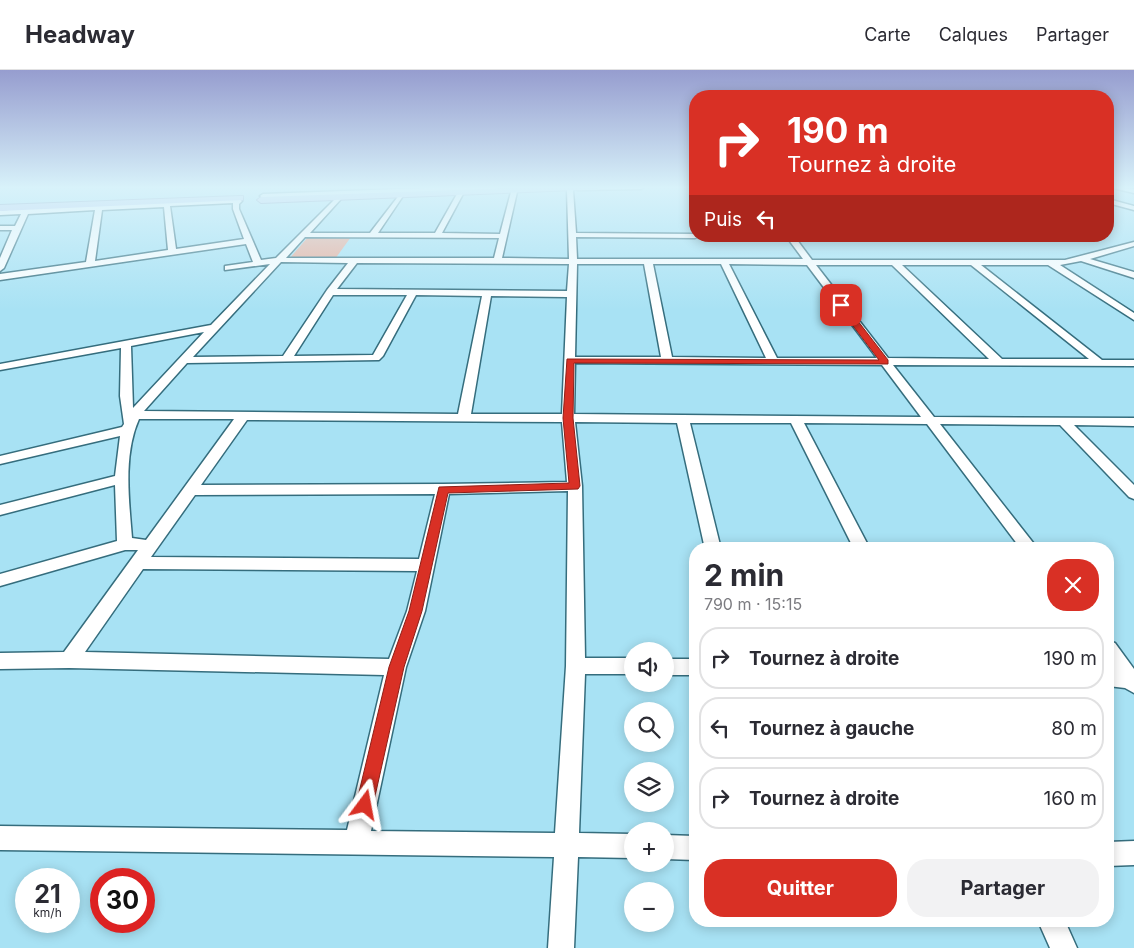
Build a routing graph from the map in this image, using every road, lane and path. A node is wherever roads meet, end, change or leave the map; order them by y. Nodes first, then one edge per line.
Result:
1 (0, 228) edge
2 (17, 228) joint
3 (96, 228) edge
4 (169, 228) edge
5 (243, 228) edge
6 (309, 228) edge
7 (378, 228) edge
8 (441, 228) edge
9 (504, 228) edge
10 (572, 228) edge
11 (302, 235) junction
12 (372, 236) junction
13 (437, 236) junction
14 (502, 236) junction
15 (572, 236) junction
16 (689, 236) edge
17 (248, 241) junction
18 (794, 242) edge
19 (1134, 244) edge
20 (172, 252) junction
21 (1080, 258) junction
22 (280, 260) junction
23 (573, 260) junction
24 (354, 261) junction
25 (497, 261) junction
26 (648, 262) junction
27 (724, 262) junction
28 (808, 262) junction
29 (972, 262) junction
30 (1049, 262) junction
31 (258, 263) junction
32 (894, 263) junction
33 (90, 264) junction
34 (0, 268) edge
35 (228, 268) dead end
36 (1134, 275) edge
37 (0, 277) edge
38 (330, 292) junction
39 (412, 292) junction
40 (1092, 292) junction
41 (487, 293) junction
42 (571, 294) junction
43 (1134, 306) edge
44 (1134, 317) edge
45 (214, 327) junction
46 (126, 343) junction
47 (286, 359) junction
48 (186, 360) junction
49 (570, 360) junction
50 (667, 361) junction
51 (773, 361) junction
52 (885, 362) junction
53 (1000, 363) junction
54 (1100, 363) junction
55 (1134, 363) edge
56 (0, 367) edge
57 (243, 416) junction
58 (464, 417) junction
59 (568, 418) junction
60 (683, 419) junction
61 (796, 420) junction
62 (932, 420) junction
63 (1063, 422) junction
64 (1134, 422) edge
65 (130, 423) junction
66 (0, 460) edge
67 (122, 479) junction
68 (575, 486) junction
69 (190, 490) junction
70 (443, 490) junction
71 (1134, 494) edge
72 (0, 510) edge
73 (711, 542) edge
74 (858, 542) edge
75 (1025, 542) edge
76 (125, 544) junction
77 (145, 556) junction
78 (425, 565) junction
79 (0, 580) edge
80 (1114, 657) edge
81 (70, 660) junction
82 (0, 661) edge
83 (576, 666) junction
84 (624, 666) edge
85 (396, 667) junction
86 (674, 667) edge
87 (689, 667) edge
88 (1114, 679) edge
89 (1133, 681) edge
90 (0, 838) edge
91 (356, 843) junction
92 (566, 845) junction
93 (624, 846) edge
94 (674, 847) edge
95 (689, 848) edge
96 (1114, 854) edge
97 (1134, 854) edge
98 (1054, 927) edge
99 (561, 948) edge
100 (1064, 948) edge

1 - 2 street
2 - 34 street
3 - 33 street
4 - 20 street
5 - 17 street
6 - 11 street
7 - 12 street
8 - 13 street
9 - 14 street
10 - 15 street
11 - 12 street
11 - 22 street
12 - 13 street
13 - 14 street
14 - 25 street
15 - 16 street
15 - 23 street
17 - 20 street
17 - 31 street
18 - 28 street
19 - 21 street
20 - 33 street
21 - 30 street
21 - 36 street
22 - 24 street
22 - 31 street
22 - 45 street
23 - 25 street
23 - 26 street
23 - 42 street
24 - 25 street
24 - 38 street
26 - 27 street
26 - 50 street
27 - 28 street
27 - 51 street
28 - 32 street
28 - 52 street
29 - 30 street
29 - 32 street
29 - 54 street
30 - 40 street
31 - 35 street
32 - 53 street
33 - 37 street
38 - 39 street
38 - 47 street
39 - 41 street
39 - 47 street
40 - 43 street
40 - 44 street
41 - 42 street
41 - 58 street
42 - 49 street
45 - 46 street
45 - 48 street
46 - 56 street
46 - 65 street
47 - 48 street
48 - 65 street
49 - 50 street
49 - 59 street
50 - 51 street
51 - 52 street
52 - 53 street
52 - 62 street
53 - 54 street
54 - 55 street
57 - 58 street
57 - 65 street
57 - 69 street
58 - 59 street
59 - 60 street
59 - 68 street
60 - 61 street
60 - 73 street
61 - 62 street
61 - 74 street
62 - 63 street
62 - 75 street
63 - 64 street
63 - 71 street
65 - 66 street
65 - 67 street
67 - 72 street
67 - 76 street
68 - 70 street
68 - 83 street
69 - 70 street
69 - 77 street
70 - 78 street
76 - 77 street
76 - 79 street
77 - 78 street
77 - 81 street
78 - 85 street
80 - 89 street
81 - 82 street
81 - 85 street
83 - 84 street
83 - 92 street
85 - 91 street
86 - 87 street
88 - 89 street
90 - 91 street
91 - 92 street
92 - 93 street
92 - 99 street
94 - 95 street
96 - 97 street
98 - 100 street

